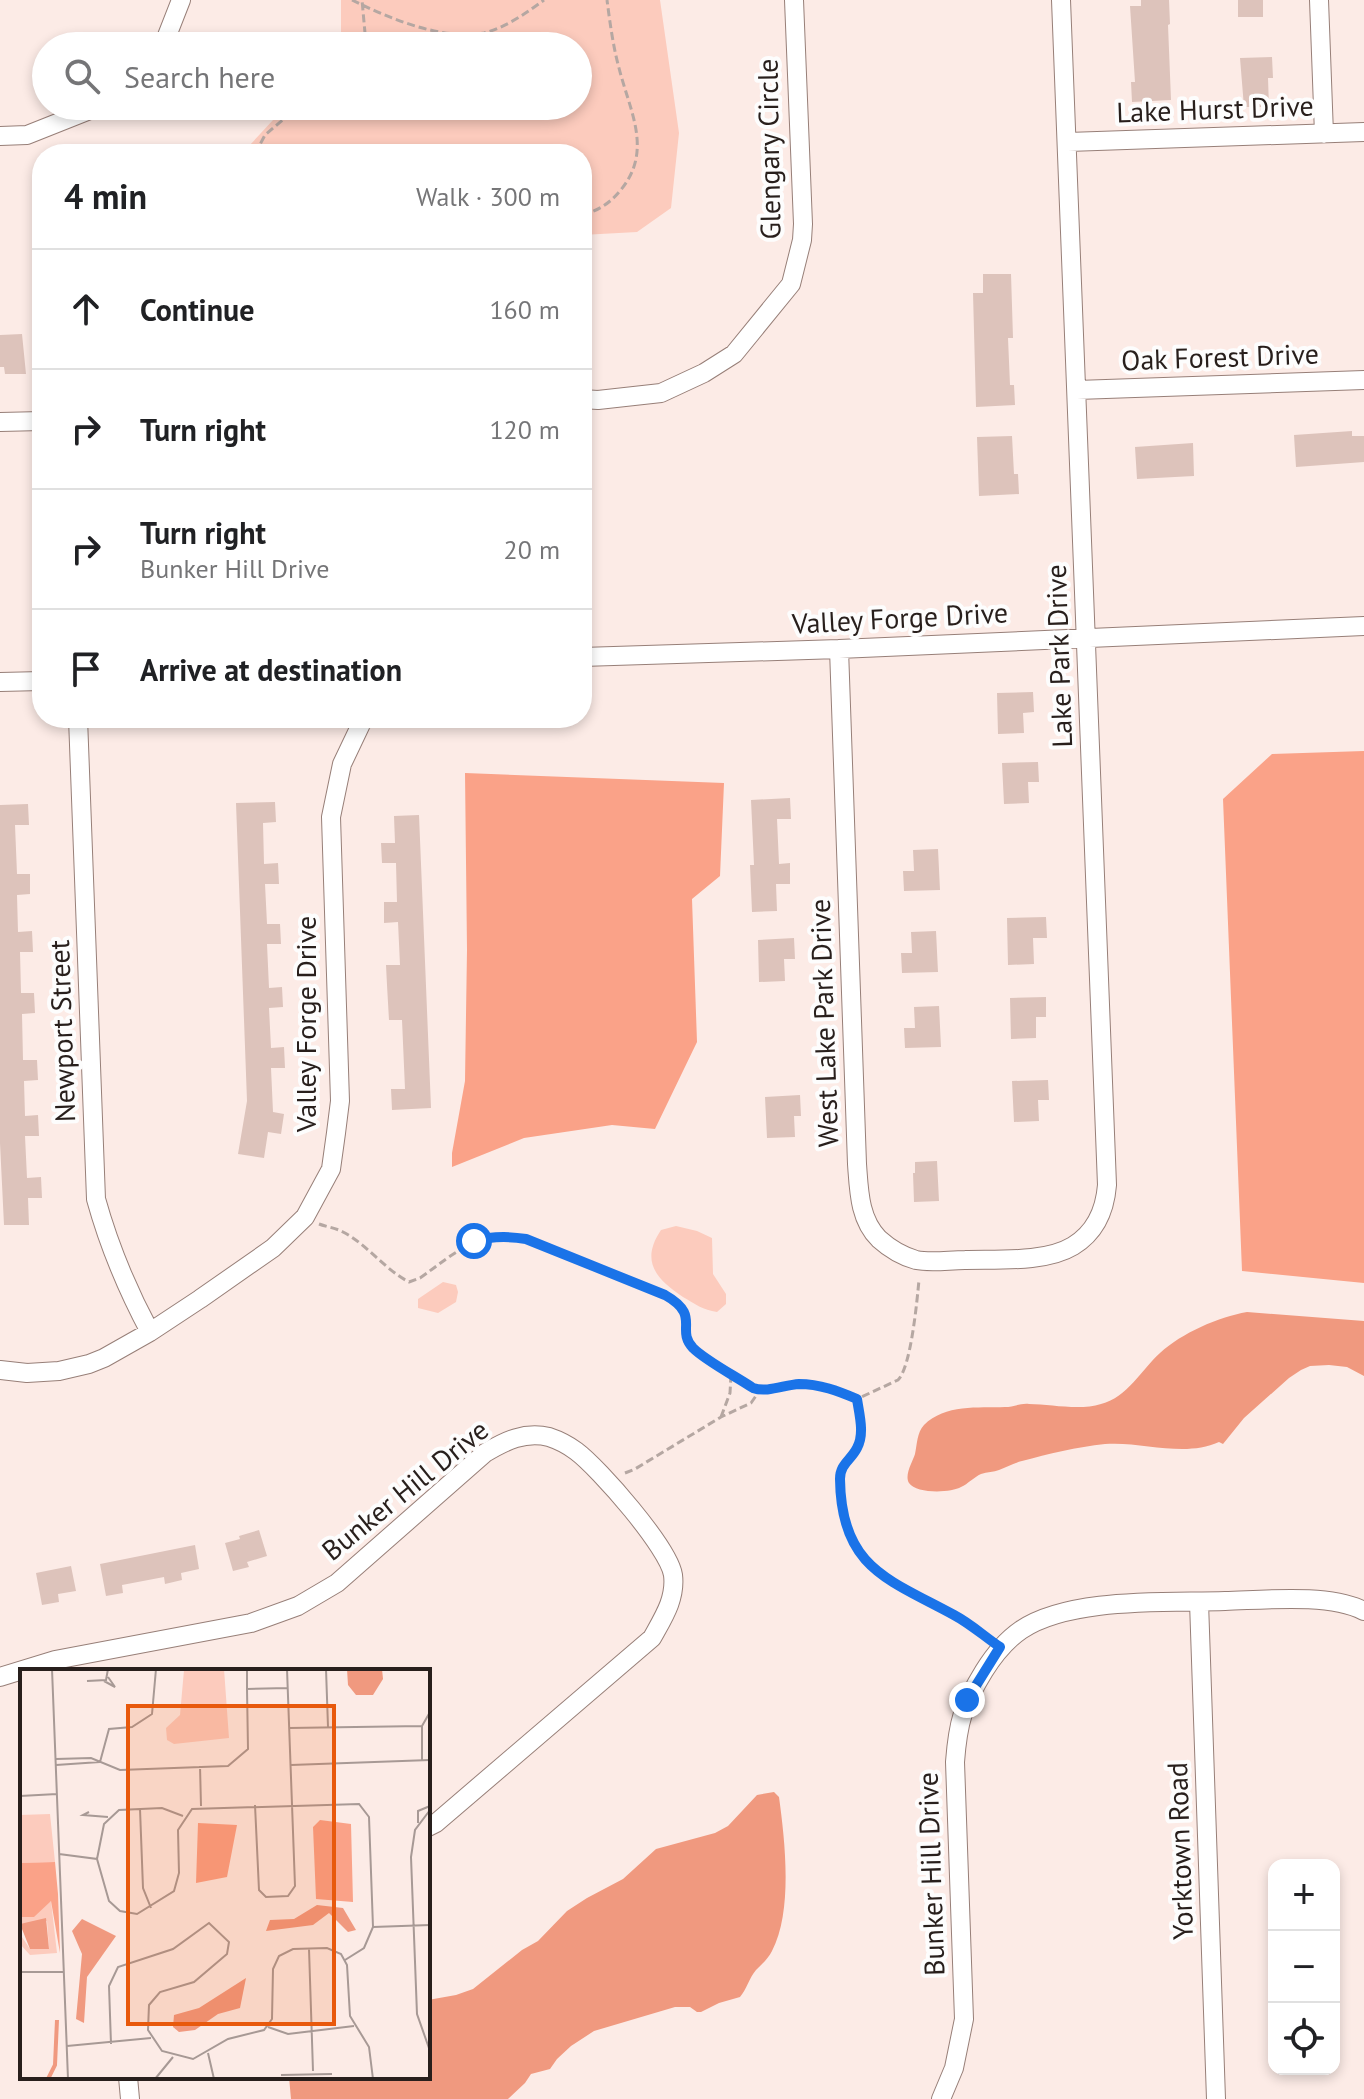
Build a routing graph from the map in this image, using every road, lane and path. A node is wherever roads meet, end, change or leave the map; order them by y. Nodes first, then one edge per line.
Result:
1 (181, 0) edge
2 (352, 0) edge
3 (362, 0) edge
4 (544, 0) edge
5 (607, 0) edge
6 (794, 0) edge
7 (1061, 0) edge
8 (1319, 0) edge
9 (363, 6) junction
10 (168, 32) edge
11 (365, 32) edge
12 (442, 32) edge
13 (487, 32) edge
14 (65, 120) edge
15 (283, 120) edge
16 (1364, 132) edge
17 (1324, 134) junction
18 (0, 136) edge
19 (1068, 142) junction
20 (260, 144) edge
21 (592, 211) edge
22 (1364, 380) edge
23 (1077, 390) junction
24 (592, 400) edge
25 (32, 421) edge
26 (0, 422) edge
27 (1364, 626) edge
28 (1086, 637) junction
29 (839, 649) junction
30 (592, 657) edge
31 (32, 681) edge
32 (0, 682) edge
33 (78, 728) edge
34 (357, 728) edge
35 (305, 1217) junction
36 (1023, 1258) joint
37 (922, 1261) junction
38 (150, 1332) junction
39 (0, 1370) edge
40 (731, 1374) junction
41 (760, 1390) junction
42 (857, 1399) junction
43 (721, 1417) junction
44 (608, 1483) junction
45 (1199, 1602) junction
46 (1364, 1611) edge
47 (1000, 1647) junction
48 (26, 1669) edge
49 (20, 1671) edge
50 (0, 1677) edge
51 (430, 1826) edge
52 (128, 2079) edge
53 (130, 2099) edge
54 (941, 2099) edge
55 (1216, 2099) edge

1 - 10 street
2 - 9 path
3 - 9 path
4 - 13 path
5 - 21 path
6 - 24 street, Glengary Circle
7 - 19 street, Lake Park Drive
8 - 17 street
9 - 11 path
9 - 12 path
14 - 18 street
15 - 20 path
16 - 17 street, Lake Hurst Drive
17 - 19 street, Lake Hurst Drive
19 - 23 street, Lake Park Drive
22 - 23 street, Oak Forest Drive
23 - 28 street, Lake Park Drive
25 - 26 street
27 - 28 street, Valley Forge Drive
28 - 29 street, Valley Forge Drive
28 - 36 street, Lake Park Drive
29 - 30 street, Valley Forge Drive
29 - 37 street, West Lake Park Drive
31 - 32 street
33 - 38 street, Newport Street
34 - 35 street, Valley Forge Drive
35 - 38 street, Valley Forge Drive
35 - 40 path
36 - 37 street, West Lake Park Drive
37 - 42 path
38 - 39 street, Valley Forge Drive
40 - 41 path
40 - 43 path
41 - 42 path
41 - 43 path
42 - 47 path
43 - 44 path
44 - 48 street, Bunker Hill Drive
44 - 51 street, Bunker Hill Drive
45 - 46 street, Bunker Hill Drive
45 - 47 street, Bunker Hill Drive
45 - 55 street, Yorktown Road
47 - 54 street, Bunker Hill Drive
49 - 50 street, Bunker Hill Drive
52 - 53 street

